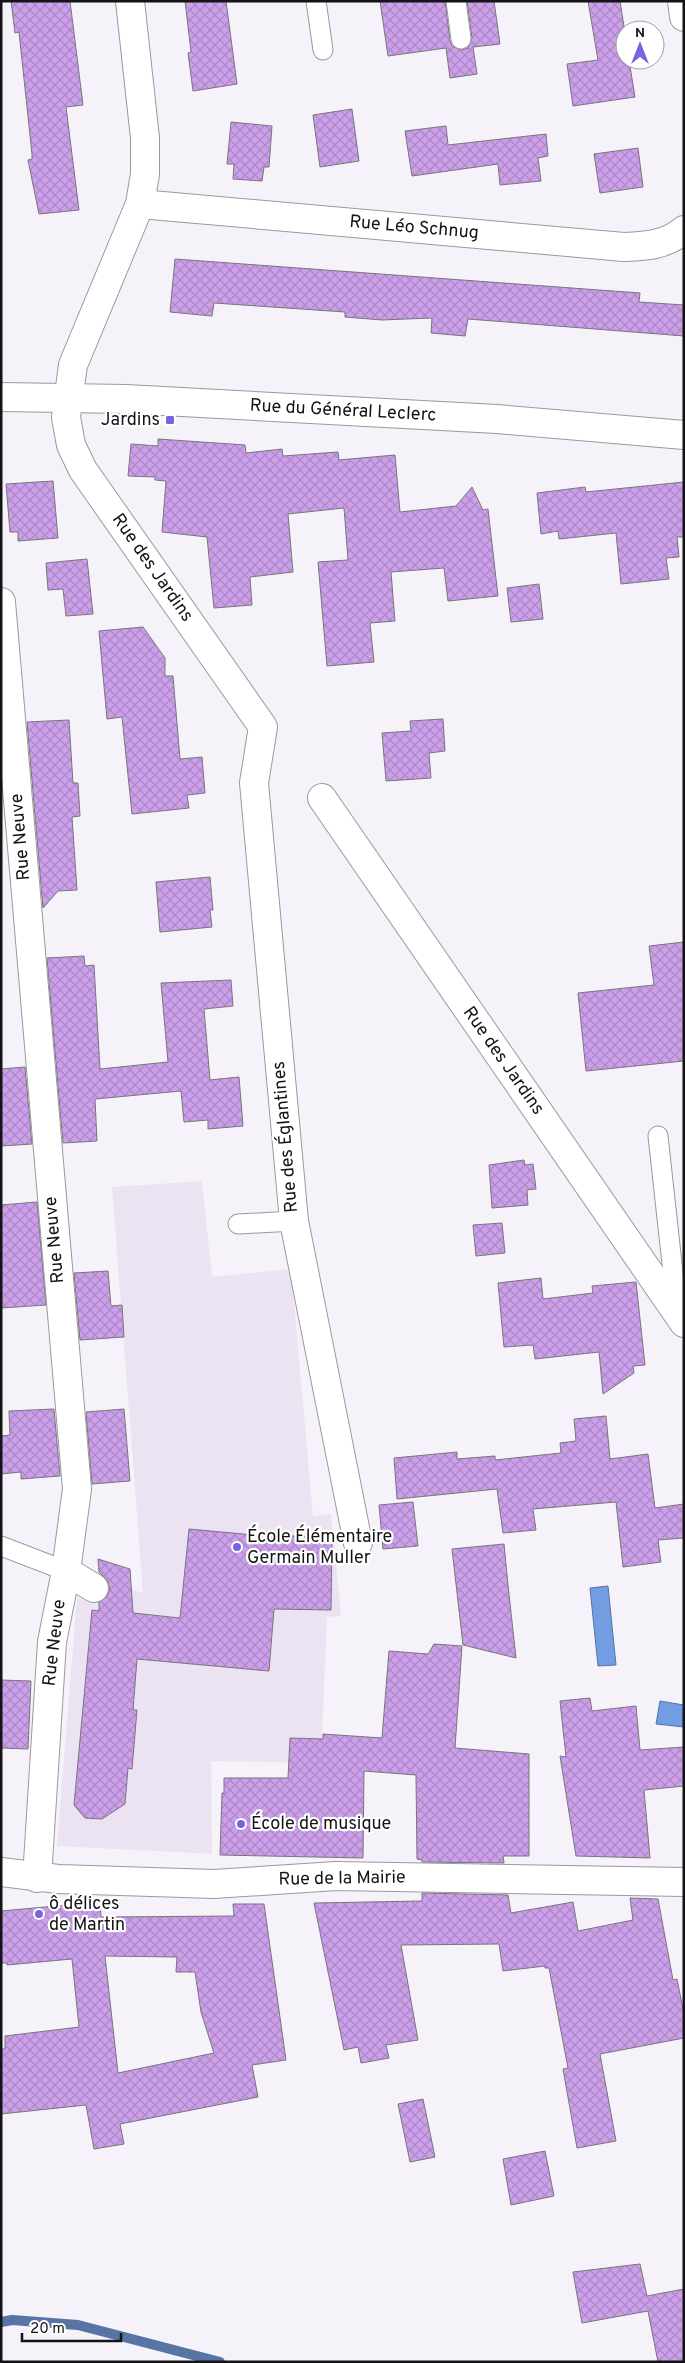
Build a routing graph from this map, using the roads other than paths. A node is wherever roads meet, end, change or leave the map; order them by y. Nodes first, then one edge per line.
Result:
1 (130, 1) edge
2 (316, 1) edge
3 (456, 1) edge
4 (682, 1) edge
5 (684, 17) edge
6 (461, 39) dead end
7 (323, 50) dead end
8 (140, 204) junction
9 (684, 230) edge
10 (1, 397) edge
11 (68, 399) junction
12 (684, 436) edge
13 (1, 602) edge
14 (263, 727) joint
15 (322, 798) dead end
16 (658, 1136) dead end
17 (294, 1221) junction
18 (238, 1224) dead end
19 (681, 1319) edge
20 (358, 1543) dead end
21 (1, 1546) edge
22 (66, 1571) junction
23 (94, 1588) dead end
24 (1, 1872) edge
25 (37, 1878) junction
26 (684, 1882) edge

1 - 8 street, Rue des Jardins
2 - 7 lane
3 - 6 lane
4 - 5 street
8 - 9 street, Rue Léo Schnug
8 - 11 street, Rue des Jardins
10 - 11 street, Rue du Général Leclerc
11 - 12 street, Rue du Général Leclerc
11 - 14 street, Rue des Jardins
13 - 22 street, Rue Neuve
14 - 17 street, Rue des Églantines
15 - 19 street, Rue des Jardins
16 - 19 lane
17 - 18 lane
17 - 20 street, Rue des Églantines
21 - 22 lane
22 - 23 street
22 - 25 street, Rue Neuve
24 - 25 street, Rue de la Mairie
25 - 26 street, Rue de la Mairie

